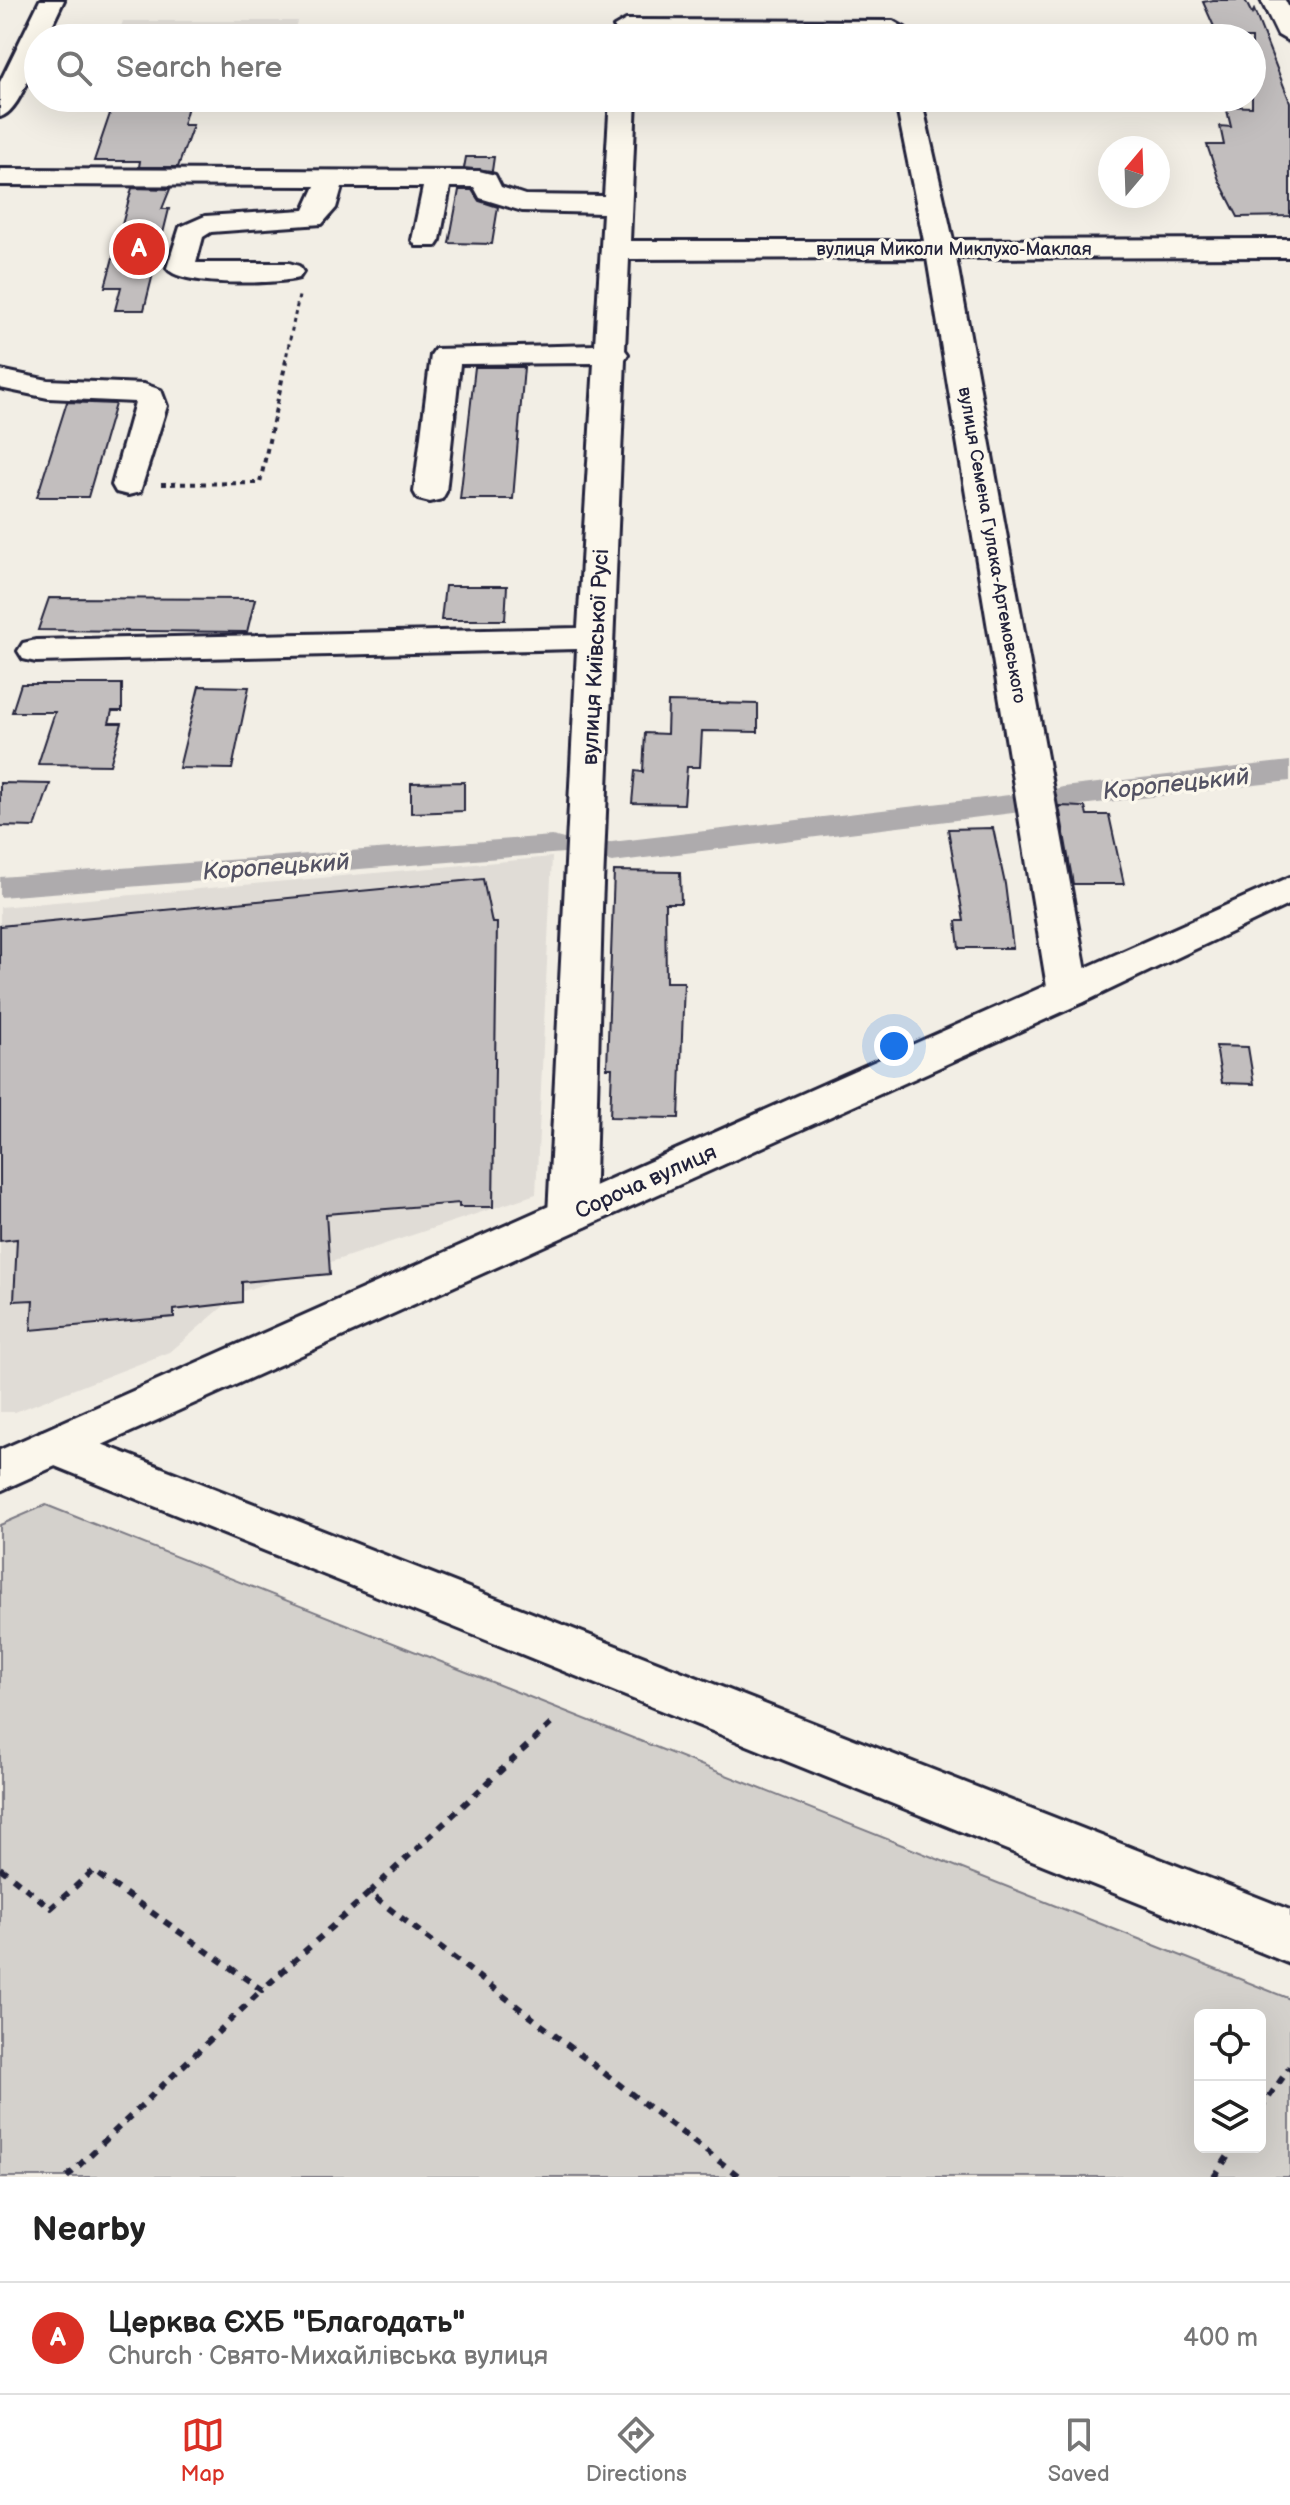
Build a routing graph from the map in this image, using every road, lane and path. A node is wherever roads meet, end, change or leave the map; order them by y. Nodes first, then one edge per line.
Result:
1 (52, 0) edge
2 (627, 0) edge
3 (889, 0) edge
4 (1273, 0) edge
5 (40, 24) edge
6 (626, 24) edge
7 (893, 24) edge
8 (1290, 35) edge
9 (0, 51) edge
10 (24, 52) edge
11 (24, 58) edge
12 (0, 109) edge
13 (622, 112) edge
14 (911, 112) edge
15 (0, 177) edge
16 (331, 177) junction
17 (438, 178) junction
18 (619, 205) junction
19 (426, 240) dead end
20 (940, 248) junction
21 (1290, 248) edge
22 (617, 250) junction
23 (289, 272) joint
24 (613, 354) junction
25 (0, 379) edge
26 (128, 485) joint
27 (430, 492) dead end
28 (596, 638) junction
29 (36, 651) dead end
30 (1290, 889) edge
31 (1069, 993) junction
32 (571, 1215) junction
33 (58, 1446) junction
34 (0, 1472) edge
35 (553, 1722) dead end
36 (0, 1868) edge
37 (369, 1893) junction
38 (1290, 1937) edge
39 (262, 1990) junction
40 (1290, 2067) edge
41 (1266, 2101) edge
42 (1230, 2153) edge
43 (67, 2177) edge
44 (740, 2177) edge
45 (1214, 2177) edge

1 - 5 street
2 - 6 street
3 - 7 street
4 - 8 street
9 - 10 street
11 - 12 street
13 - 18 street, вулиця Київської Русі
14 - 20 street, вулиця Семена Гулака-Артемовського
15 - 16 street
16 - 17 street
16 - 23 street
17 - 18 street
17 - 19 street
18 - 22 street, вулиця Київської Русі
20 - 21 street, вулиця Миколи Миклухо-Маклая
20 - 22 street, вулиця Миколи Миклухо-Маклая
20 - 31 street, вулиця Семена Гулака-Артемовського
22 - 24 street, вулиця Київської Русі
23 - 26 path
24 - 27 street
24 - 28 street, вулиця Київської Русі
25 - 26 street
28 - 29 street
28 - 32 street, вулиця Київської Русі
30 - 31 street, Сороча вулиця
31 - 32 street, Сороча вулиця
32 - 33 street, Сороча вулиця
33 - 34 street, Сороча вулиця
33 - 38 street
35 - 37 path
36 - 39 path
37 - 39 path
37 - 44 path
39 - 43 path
40 - 41 path
42 - 45 path

